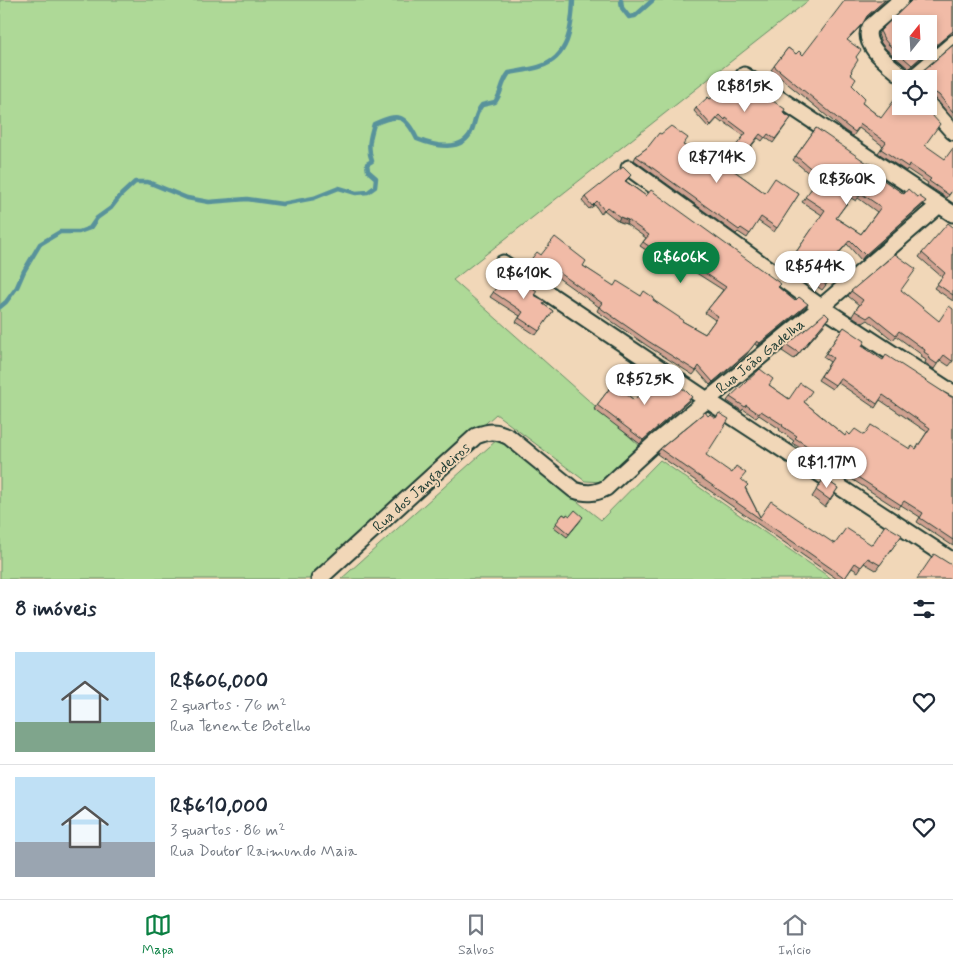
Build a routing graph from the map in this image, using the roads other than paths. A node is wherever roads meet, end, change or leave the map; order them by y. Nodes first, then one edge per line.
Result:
1 (901, 0) edge
2 (953, 39) edge
3 (896, 70) edge
4 (917, 70) edge
5 (744, 75) dead end
6 (937, 114) edge
7 (953, 132) edge
8 (629, 168) dead end
9 (939, 206) junction
10 (953, 214) edge
11 (503, 263) dead end
12 (821, 307) junction
13 (953, 393) edge
14 (706, 400) junction
15 (606, 488) joint
16 (953, 562) edge
17 (319, 579) edge

1 - 3 street
2 - 4 lane
5 - 9 street
6 - 7 street
8 - 12 street
9 - 10 street
9 - 12 street, Rua João Gadelha
11 - 14 street
12 - 13 street
12 - 14 street, Rua João Gadelha
14 - 15 street, Rua João Gadelha
14 - 16 street
15 - 17 street, Rua dos Jangadeiros

